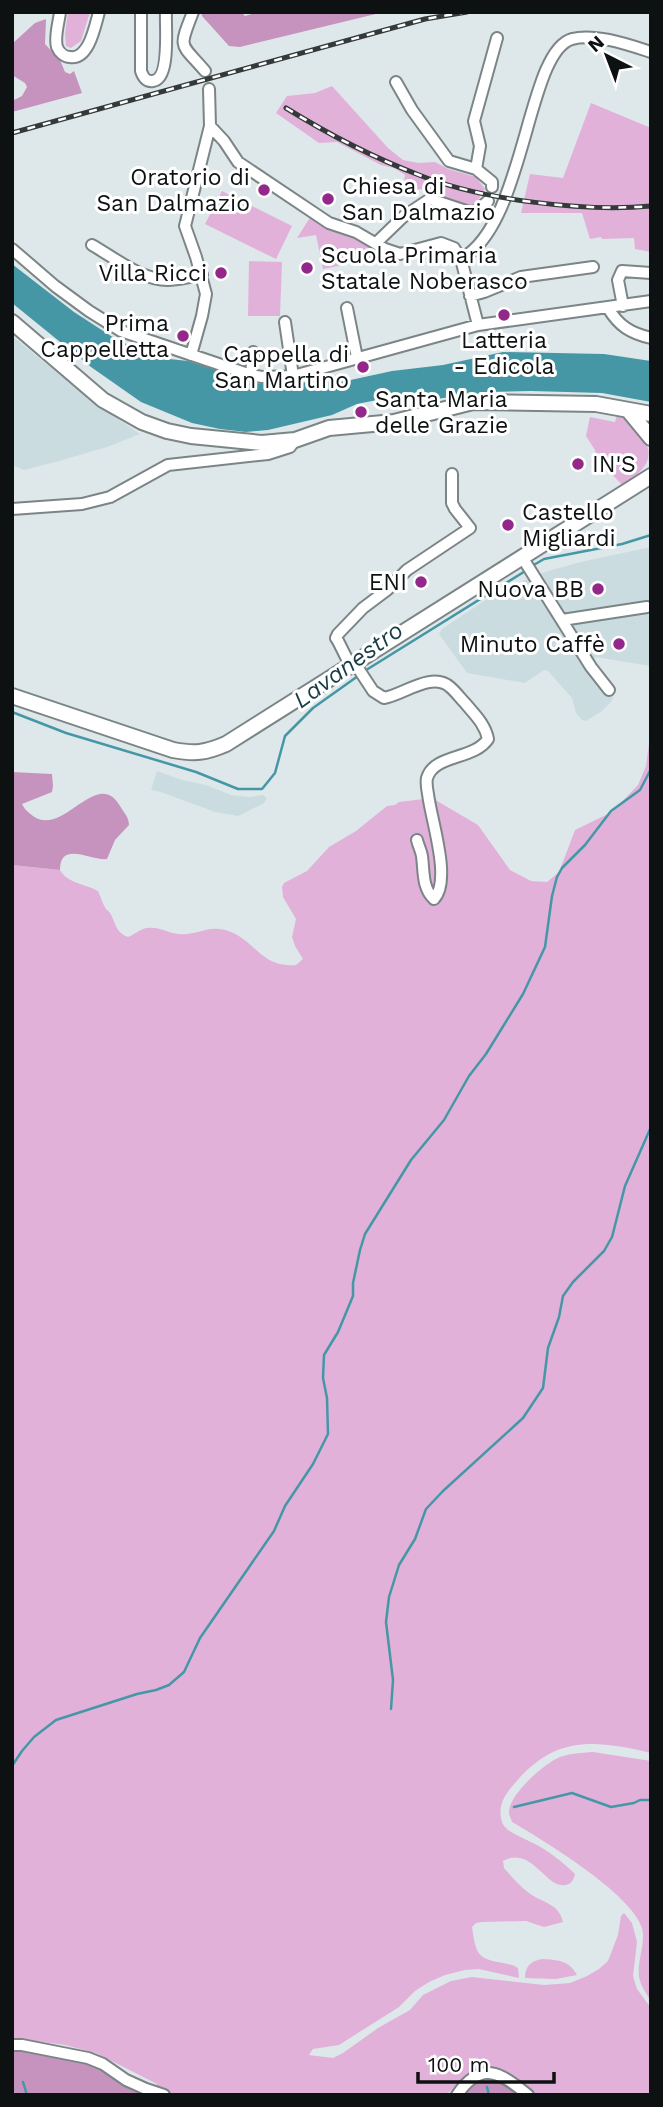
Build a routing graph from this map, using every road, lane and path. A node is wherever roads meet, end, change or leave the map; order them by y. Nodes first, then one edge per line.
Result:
1 (60, 12) edge
2 (99, 12) edge
3 (141, 12) edge
4 (166, 12) edge
5 (193, 12) edge
6 (497, 38) dead end
7 (651, 52) edge
8 (205, 71) dead end
9 (397, 82) dead end
10 (209, 89) dead end
11 (210, 126) junction
12 (476, 169) junction
13 (492, 187) dead end
14 (488, 201) dead end
15 (376, 243) junction
16 (92, 245) dead end
17 (12, 249) edge
18 (461, 259) junction
19 (593, 267) dead end
20 (651, 273) edge
21 (202, 275) junction
22 (470, 296) junction
23 (651, 301) edge
24 (623, 306) junction
25 (347, 308) dead end
26 (608, 309) junction
27 (12, 322) edge
28 (285, 322) dead end
29 (478, 325) junction
30 (651, 338) edge
31 (253, 352) dead end
32 (191, 355) junction
33 (358, 358) junction
34 (251, 375) junction
35 (293, 376) junction
36 (628, 411) junction
37 (651, 414) edge
38 (651, 424) edge
39 (651, 438) edge
40 (295, 440) junction
41 (651, 464) edge
42 (453, 474) dead end
43 (651, 476) edge
44 (632, 487) junction
45 (12, 509) edge
46 (523, 559) junction
47 (647, 607) dead end
48 (562, 620) junction
49 (352, 664) junction
50 (609, 690) dead end
51 (12, 696) edge
52 (417, 840) dead end
53 (12, 2045) edge
54 (164, 2095) edge
55 (457, 2095) edge
56 (528, 2095) edge

1 - 2 street
3 - 4 street
5 - 8 street
6 - 12 street
7 - 18 street
9 - 12 street
10 - 11 street
11 - 15 street
11 - 21 street
12 - 13 street
14 - 15 street
15 - 18 street
16 - 21 street
17 - 32 street
18 - 22 street
19 - 22 street
20 - 24 street
21 - 32 street
22 - 29 street
23 - 24 street
24 - 26 street
25 - 33 street
26 - 29 street
26 - 30 street
27 - 40 main road
28 - 35 street
29 - 33 street
31 - 34 street
32 - 34 street
33 - 35 street
34 - 35 street
36 - 37 main road
36 - 38 main road
36 - 39 main road
36 - 40 main road
40 - 45 street
41 - 44 main road
42 - 49 street
43 - 44 main road
44 - 46 main road
46 - 48 street
46 - 49 main road
47 - 48 street
48 - 50 street
49 - 51 main road
49 - 52 street
53 - 54 street
55 - 56 street

